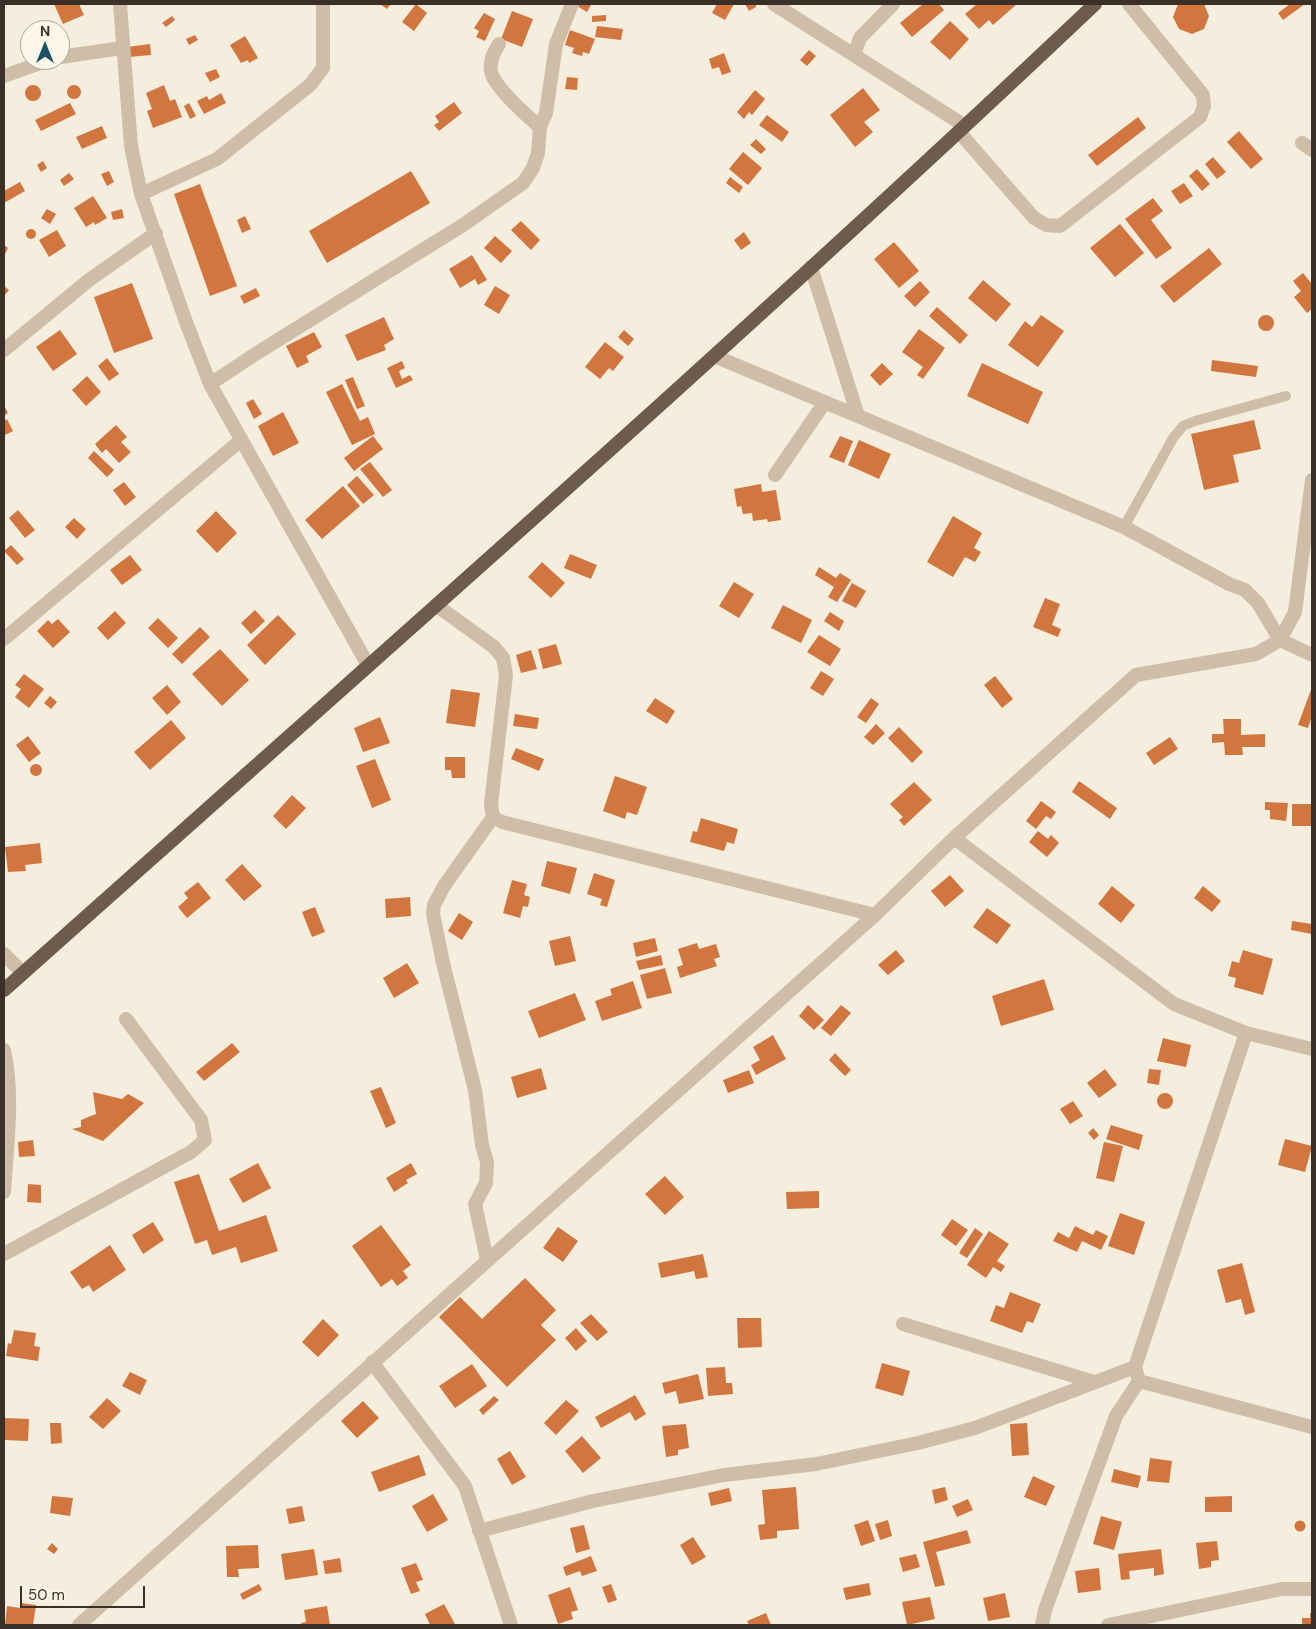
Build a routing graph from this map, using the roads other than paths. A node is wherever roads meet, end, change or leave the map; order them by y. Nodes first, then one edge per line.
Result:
1 (120, 4) edge
2 (323, 4) edge
3 (572, 4) edge
4 (774, 4) edge
5 (893, 4) edge
6 (1095, 4) edge
7 (1129, 4) edge
8 (499, 44) dead end
9 (122, 48) junction
10 (854, 55) junction
11 (70, 56) edge
12 (21, 70) edge
13 (4, 76) edge
14 (540, 127) junction
15 (962, 129) junction
16 (141, 194) junction
17 (156, 233) junction
18 (811, 267) junction
19 (4, 350) edge
20 (714, 356) junction
21 (210, 384) junction
22 (1286, 396) dead end
23 (825, 402) junction
24 (858, 416) junction
25 (240, 441) junction
26 (775, 475) dead end
27 (1312, 480) edge
28 (1124, 527) junction
29 (436, 605) junction
30 (4, 638) edge
31 (1280, 640) junction
32 (1312, 655) edge
33 (368, 664) junction
34 (494, 817) junction
35 (954, 838) junction
36 (875, 915) junction
37 (4, 954) edge
38 (23, 973) junction
39 (4, 990) edge
40 (126, 1019) dead end
41 (1246, 1033) junction
42 (1312, 1049) edge
43 (4, 1050) edge
44 (4, 1192) edge
45 (4, 1254) edge
46 (488, 1260) junction
47 (903, 1324) dead end
48 (372, 1362) junction
49 (1135, 1367) junction
50 (1139, 1381) junction
51 (1094, 1382) junction
52 (1312, 1427) edge
53 (479, 1531) junction
54 (1312, 1590) edge
55 (79, 1625) edge
56 (511, 1625) edge
57 (1042, 1625) edge
58 (1108, 1625) edge

1 - 9 street
2 - 16 street
3 - 14 street
4 - 10 street
5 - 10 street
6 - 15 highway
7 - 15 street
8 - 14 street
9 - 11 street
9 - 16 street
10 - 15 street
12 - 13 street
14 - 21 street
15 - 18 highway
16 - 17 street
17 - 19 street
17 - 21 street
18 - 20 highway
18 - 24 street
20 - 23 street
20 - 29 highway
21 - 25 street
22 - 28 lane
23 - 24 street
23 - 26 street
24 - 28 street
25 - 30 street
25 - 33 street
27 - 31 street
28 - 31 street
29 - 33 highway
29 - 34 street
31 - 32 street
31 - 35 street
33 - 38 highway
34 - 36 street
34 - 46 street
35 - 36 street
35 - 41 street
36 - 46 street
37 - 38 street
38 - 39 highway
40 - 45 street
41 - 42 street
41 - 49 street
43 - 44 street
46 - 48 street
47 - 51 street
48 - 53 street
48 - 55 street
49 - 50 street
49 - 51 street
50 - 52 street
50 - 57 street
51 - 53 street
53 - 56 street
54 - 58 street

